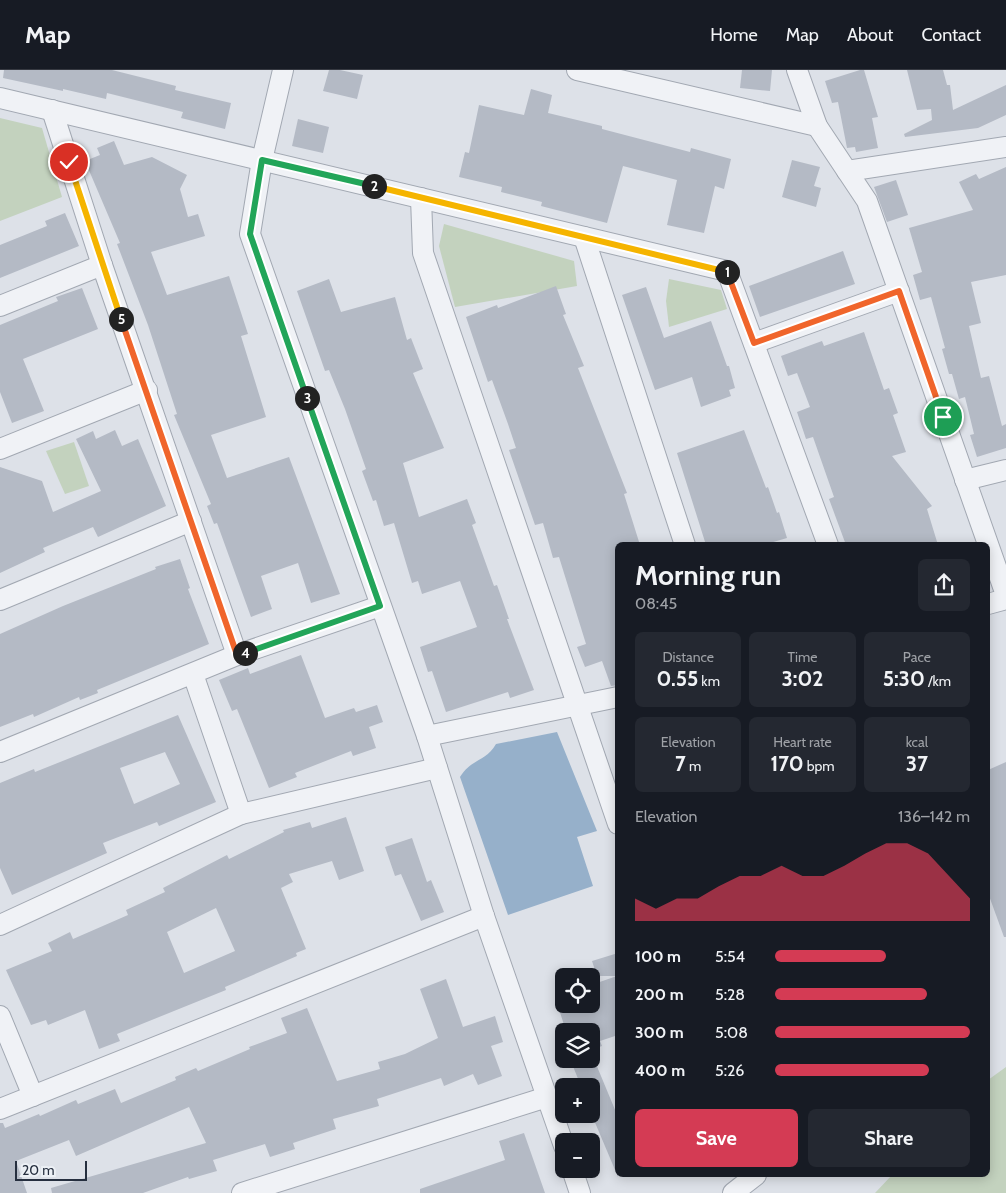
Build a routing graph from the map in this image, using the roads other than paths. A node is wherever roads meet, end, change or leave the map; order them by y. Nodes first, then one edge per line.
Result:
1 (283, 70) edge
2 (578, 70) edge
3 (797, 70) edge
4 (0, 98) edge
5 (52, 110) junction
6 (817, 126) junction
7 (1006, 147) edge
8 (262, 160) junction
9 (847, 171) junction
10 (421, 198) junction
11 (584, 236) junction
12 (102, 265) junction
13 (899, 291) junction
14 (0, 306) edge
15 (754, 343) junction
16 (147, 390) junction
17 (0, 449) edge
18 (1006, 470) edge
19 (965, 480) junction
20 (191, 521) junction
21 (684, 542) edge
22 (827, 542) edge
23 (987, 542) edge
24 (990, 550) edge
25 (1006, 595) edge
26 (1006, 599) edge
27 (0, 600) edge
28 (990, 603) edge
29 (380, 606) junction
30 (237, 655) junction
31 (194, 674) junction
32 (615, 698) edge
33 (578, 707) junction
34 (427, 736) junction
35 (0, 752) edge
36 (437, 768) junction
37 (240, 814) junction
38 (615, 815) edge
39 (484, 916) junction
40 (0, 924) edge
41 (0, 1016) edge
42 (33, 1096) junction
43 (547, 1097) junction
44 (0, 1108) edge
45 (559, 1133) edge
46 (575, 1178) edge
47 (242, 1193) edge
48 (580, 1193) edge

1 - 8 street
2 - 6 street
3 - 6 street
4 - 5 street
5 - 8 street
5 - 12 street
6 - 9 street
7 - 9 street
8 - 10 street
8 - 29 street
9 - 13 street
10 - 11 street
10 - 33 street
11 - 15 street
11 - 21 street
12 - 14 street
12 - 16 street
13 - 15 street
13 - 19 street
15 - 22 street
16 - 17 street
16 - 20 street
18 - 19 street
19 - 23 street
20 - 27 street
20 - 30 street
24 - 25 street
26 - 28 street
29 - 30 street
29 - 34 street
30 - 31 street
31 - 35 street
31 - 37 street
32 - 33 street
33 - 34 street
33 - 38 street
34 - 36 street
36 - 37 street
36 - 39 street
37 - 40 street
39 - 42 street
39 - 43 street
41 - 42 street
42 - 44 street
43 - 45 street
43 - 47 street
46 - 48 street

